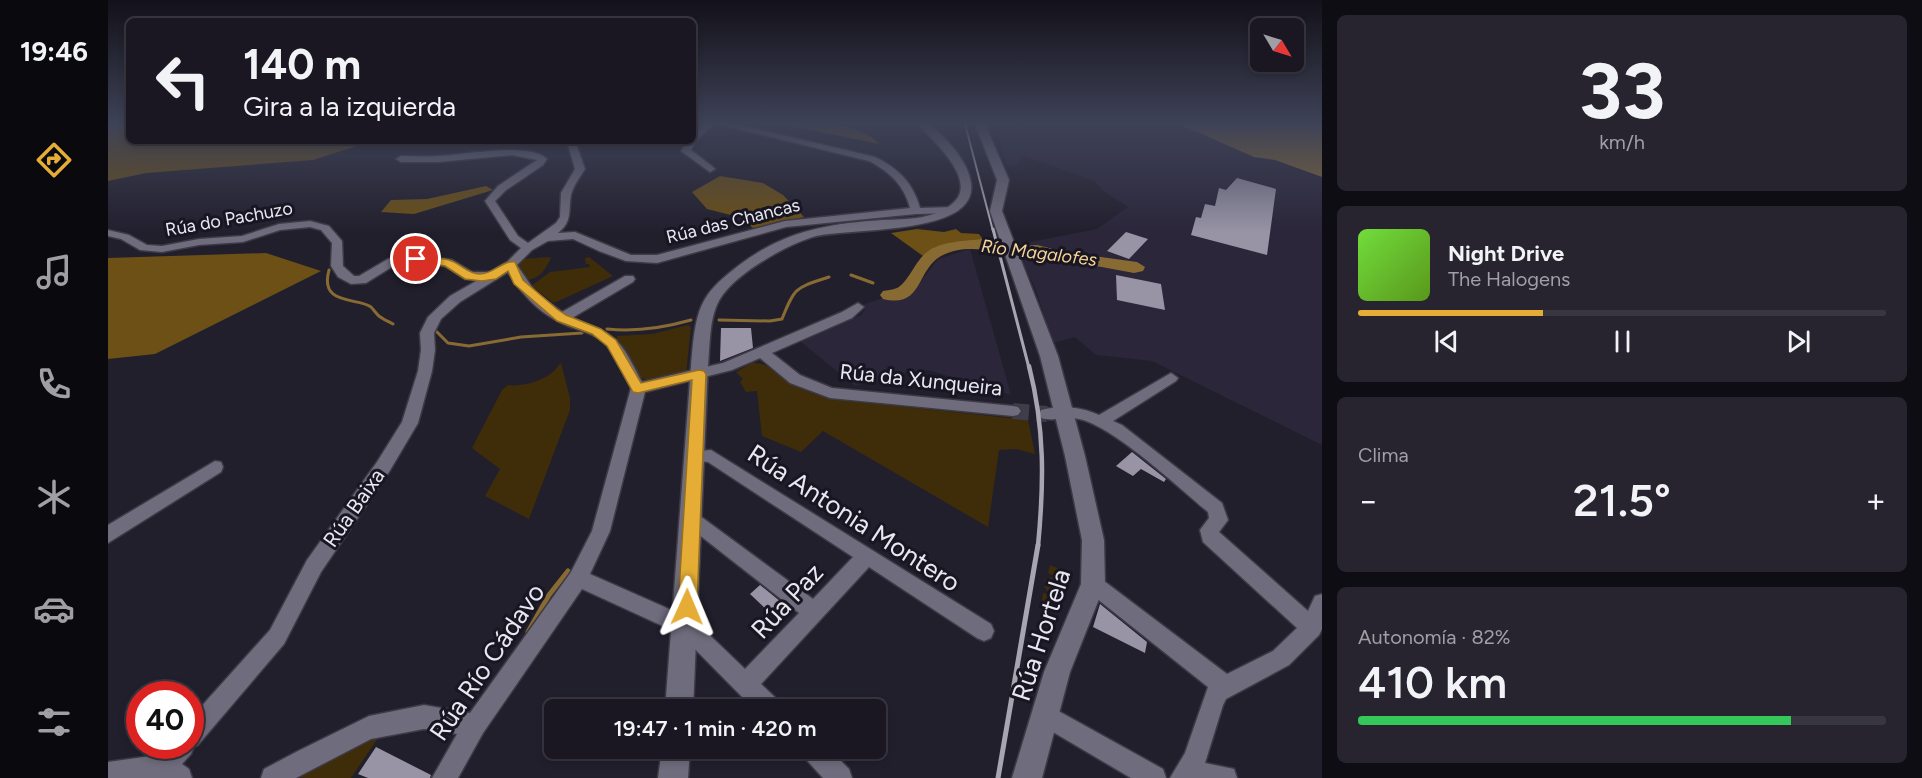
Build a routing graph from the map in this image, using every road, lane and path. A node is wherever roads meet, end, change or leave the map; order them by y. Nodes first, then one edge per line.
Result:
1 (541, 160) edge
2 (577, 160) edge
3 (698, 160) edge
4 (874, 160) edge
5 (957, 160) edge
6 (996, 160) edge
7 (710, 169) dead end
8 (954, 210) junction
9 (916, 211) junction
10 (108, 234) edge
11 (545, 238) junction
12 (528, 248) junction
13 (511, 265) junction
14 (492, 276) junction
15 (629, 279) dead end
16 (858, 307) dead end
17 (562, 318) junction
18 (763, 353) junction
19 (699, 374) junction
20 (1172, 378) dead end
21 (638, 388) junction
22 (1013, 411) tunnel mouth
23 (1056, 415) junction
24 (1099, 422) junction
25 (694, 456) junction
26 (215, 467) dead end
27 (690, 518) junction
28 (108, 535) edge
29 (867, 556) junction
30 (579, 578) junction
31 (1093, 584) junction
32 (1322, 603) edge
33 (814, 612) junction
34 (687, 627) junction
35 (1312, 628) junction
36 (984, 631) dead end
37 (746, 684) junction
38 (1224, 686) junction
39 (680, 699) edge
40 (761, 699) edge
41 (1044, 714) junction
42 (204, 721) edge
43 (475, 726) junction
44 (675, 759) edge
45 (822, 759) edge
46 (172, 772) edge
47 (108, 774) edge
48 (1185, 776) edge
49 (273, 778) edge
50 (444, 778) edge
51 (673, 778) edge
52 (840, 778) edge
53 (1027, 778) edge
54 (1154, 778) edge
55 (1225, 778) edge

1 - 12 street
2 - 11 street
3 - 7 street
4 - 9 street
5 - 8 street
6 - 23 street, Rúa Hortela
8 - 9 street, Rúa das Chancas
8 - 19 street
9 - 11 street, Rúa das Chancas
10 - 14 street, Rúa do Pachuzo
11 - 12 street, Rúa das Chancas
12 - 13 street, Rúa das Chancas
13 - 14 street, Rúa Baixa
13 - 17 street
14 - 42 street, Rúa Baixa
15 - 17 street
16 - 18 street
17 - 21 street
18 - 19 street
18 - 22 street, Rúa da Xunqueira
19 - 21 street
19 - 25 street
20 - 24 street
21 - 30 street, Rúa Río Cádavo
23 - 24 street
23 - 31 street, Rúa Hortela
24 - 35 street
25 - 27 street
25 - 29 street, Rúa Antonia Montero
26 - 28 street
27 - 33 street
27 - 34 street
29 - 33 street, Rúa Paz
29 - 36 street, Rúa Antonia Montero
30 - 34 street
30 - 43 street, Rúa Río Cádavo
31 - 38 street
31 - 41 street, Rúa Hortela
32 - 35 street
33 - 37 street, Rúa Paz
34 - 37 street
34 - 39 street
35 - 38 street
37 - 40 street
38 - 48 street
41 - 53 street, Rúa Hortela
41 - 54 street
43 - 49 street
43 - 50 street, Rúa Río Cádavo
44 - 51 street
45 - 52 street
46 - 47 street
48 - 55 street

